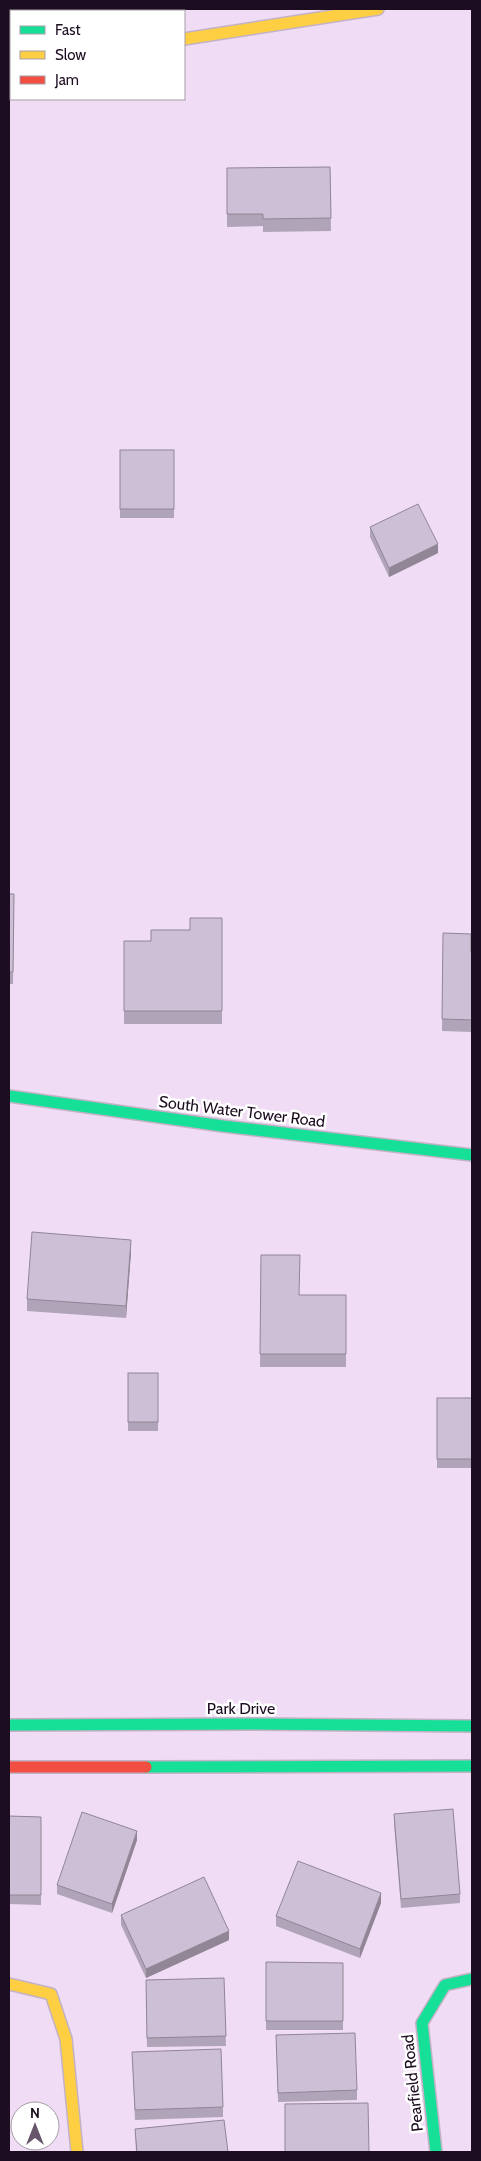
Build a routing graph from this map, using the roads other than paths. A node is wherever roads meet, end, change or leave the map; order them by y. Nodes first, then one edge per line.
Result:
1 (378, 9) edge
2 (185, 39) edge
3 (9, 1096) edge
4 (472, 1155) edge
5 (9, 1725) edge
6 (472, 1726) edge
7 (472, 1766) edge
8 (9, 1768) edge
9 (472, 1979) edge
10 (9, 1984) edge
11 (77, 2152) edge
12 (436, 2152) edge

1 - 2 street
3 - 4 street, South Water Tower Road
5 - 6 street, Park Drive
7 - 8 street
9 - 12 street, Pearfield Road
10 - 11 street

